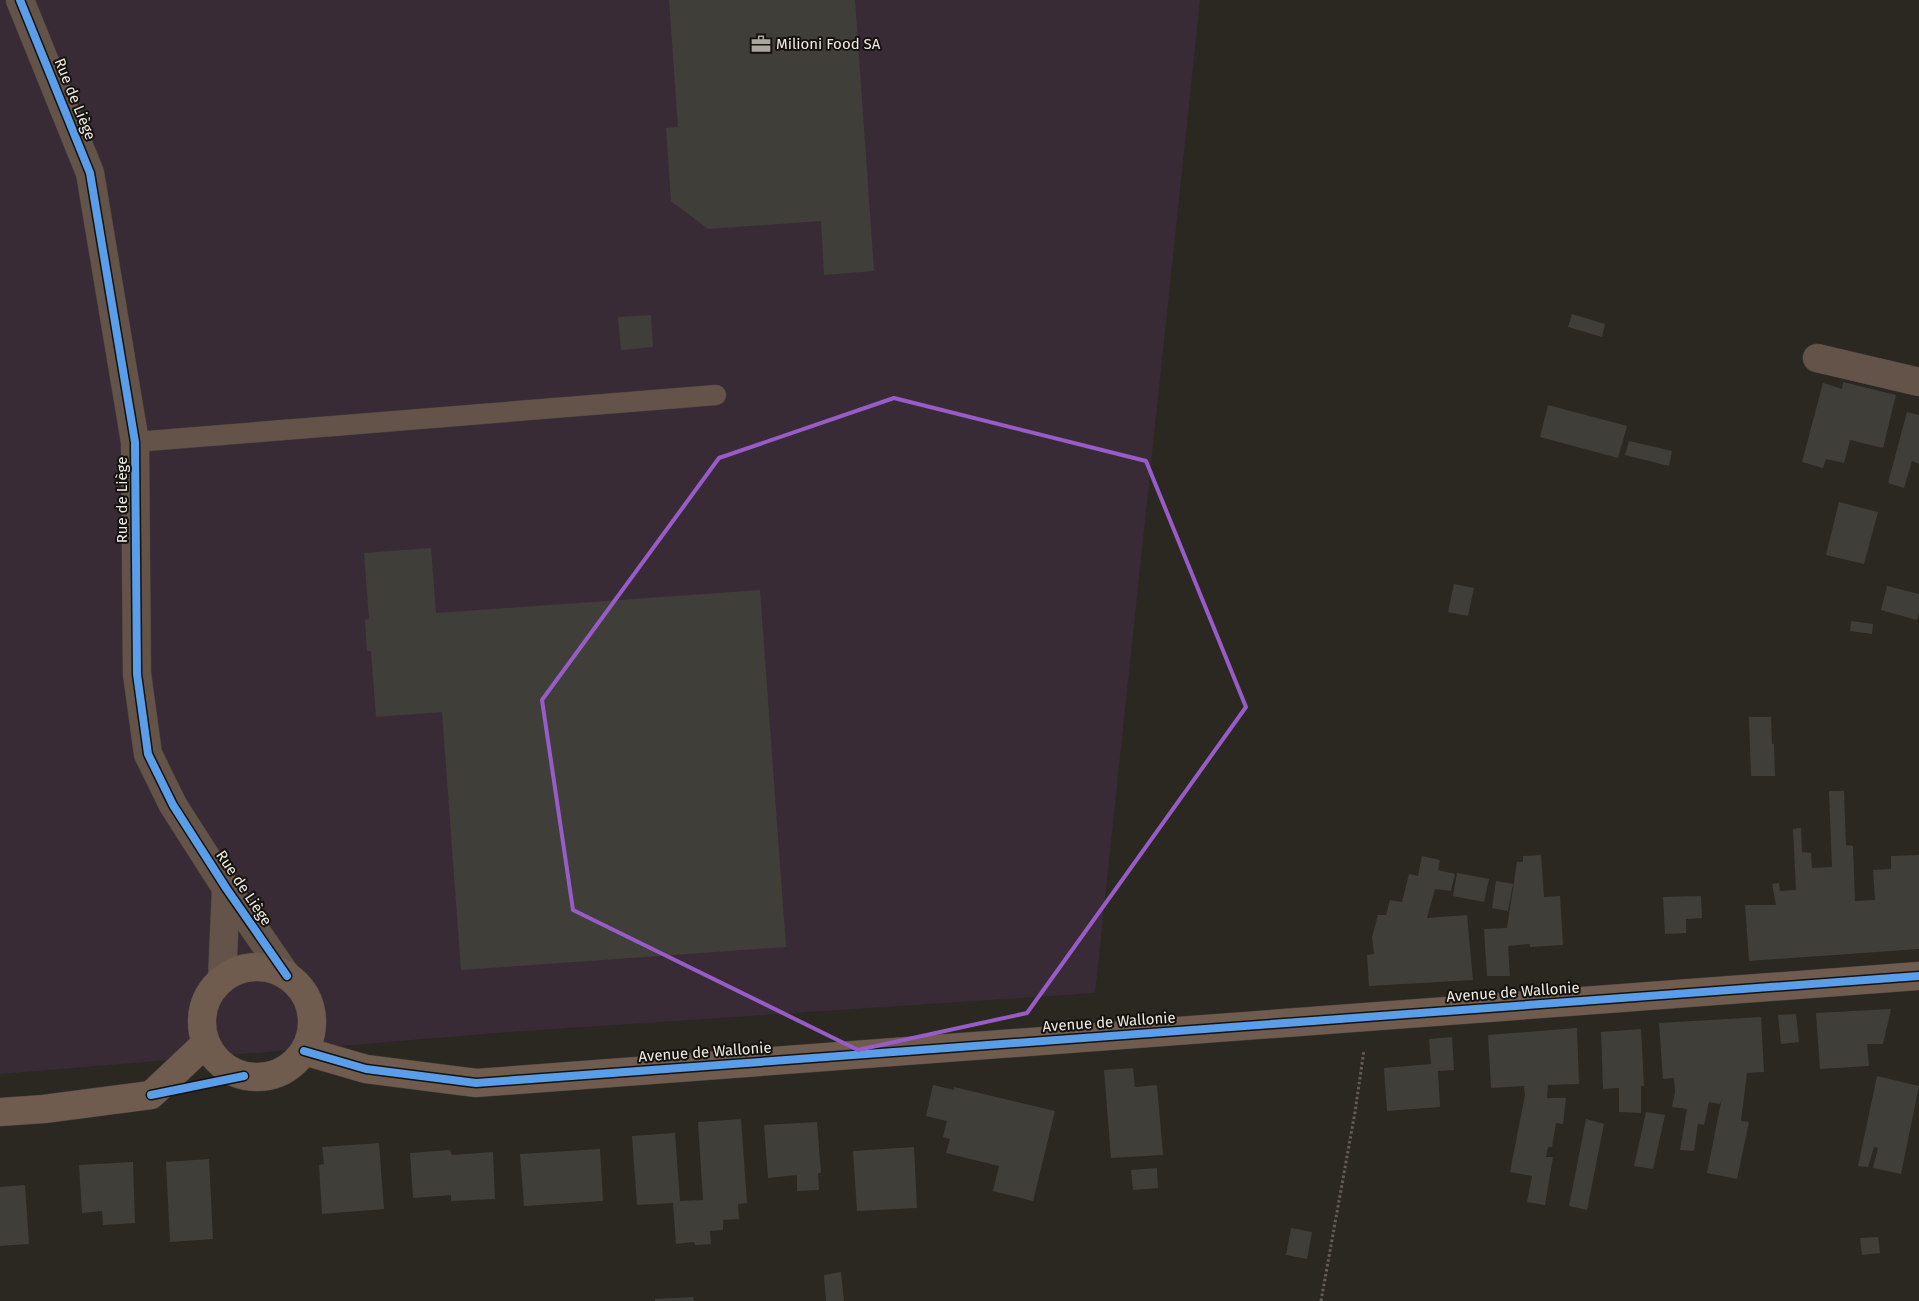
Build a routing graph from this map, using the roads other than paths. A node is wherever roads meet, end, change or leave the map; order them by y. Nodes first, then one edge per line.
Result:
1 (20, 0) edge
2 (1817, 358) dead end
3 (1919, 382) edge
4 (716, 395) dead end
5 (135, 442) junction
6 (226, 888) junction
7 (287, 976) junction
8 (1919, 976) edge
9 (222, 979) junction
10 (206, 1043) junction
11 (304, 1051) junction
12 (0, 1112) edge

1 - 5 street, Rue de Liège
2 - 3 street
4 - 5 lane
5 - 6 street, Rue de Liège
6 - 7 street, Rue de Liège
6 - 9 street, Rue de Liège
7 - 9 street
7 - 11 street
8 - 11 street, Avenue de Wallonie
9 - 10 street
10 - 11 street
10 - 12 street

